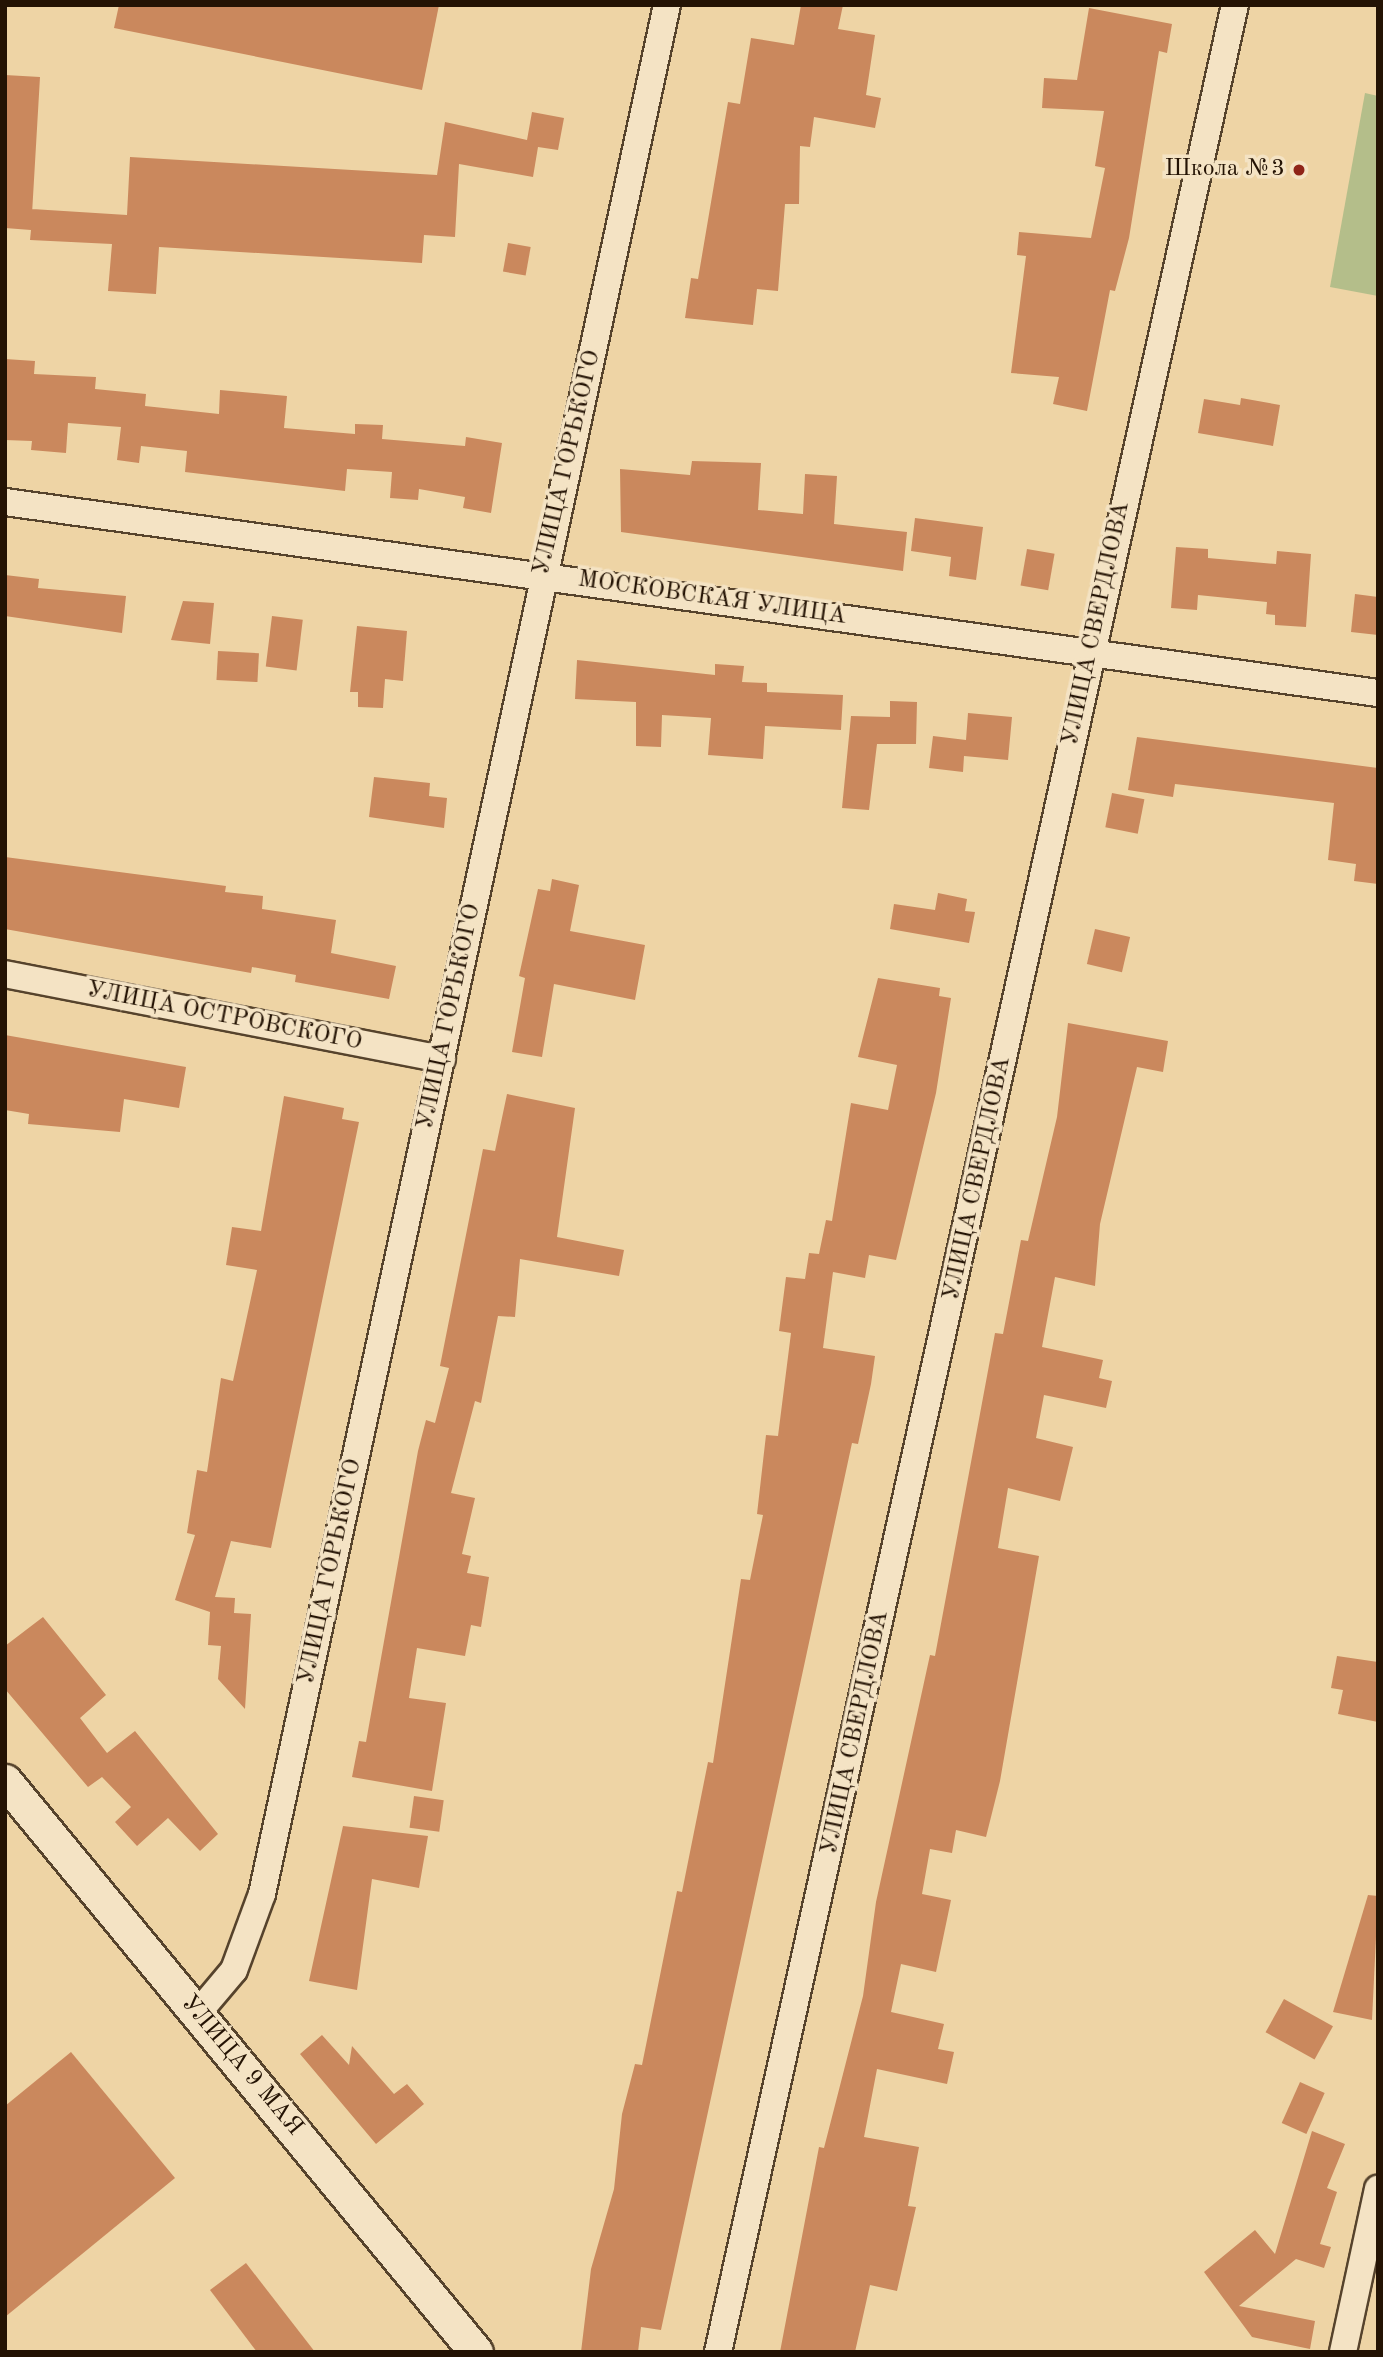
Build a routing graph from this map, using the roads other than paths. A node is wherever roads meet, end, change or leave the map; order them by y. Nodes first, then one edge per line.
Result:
1 (667, 5) edge
2 (1235, 5) edge
3 (5, 502) edge
4 (542, 574) junction
5 (1089, 654) junction
6 (1378, 693) edge
7 (5, 974) edge
8 (442, 1059) junction
9 (5, 1782) edge
10 (197, 2014) junction
11 (1378, 2189) edge
12 (476, 2352) edge
13 (718, 2352) edge
14 (1343, 2352) edge

1 - 4 street, УЛИЦА ГОРЬКОГО
2 - 5 street, УЛИЦА СВЕРДЛОВА
3 - 4 street, МОСКОВСКАЯ УЛИЦА
4 - 5 street, МОСКОВСКАЯ УЛИЦА
4 - 8 street, УЛИЦА ГОРЬКОГО
5 - 6 street, МОСКОВСКАЯ УЛИЦА
5 - 13 street, УЛИЦА СВЕРДЛОВА
7 - 8 street, УЛИЦА ОСТРОВСКОГО
8 - 10 street, УЛИЦА ГОРЬКОГО
9 - 10 street, УЛИЦА 9 МАЯ
10 - 12 street, УЛИЦА 9 МАЯ
11 - 14 street

